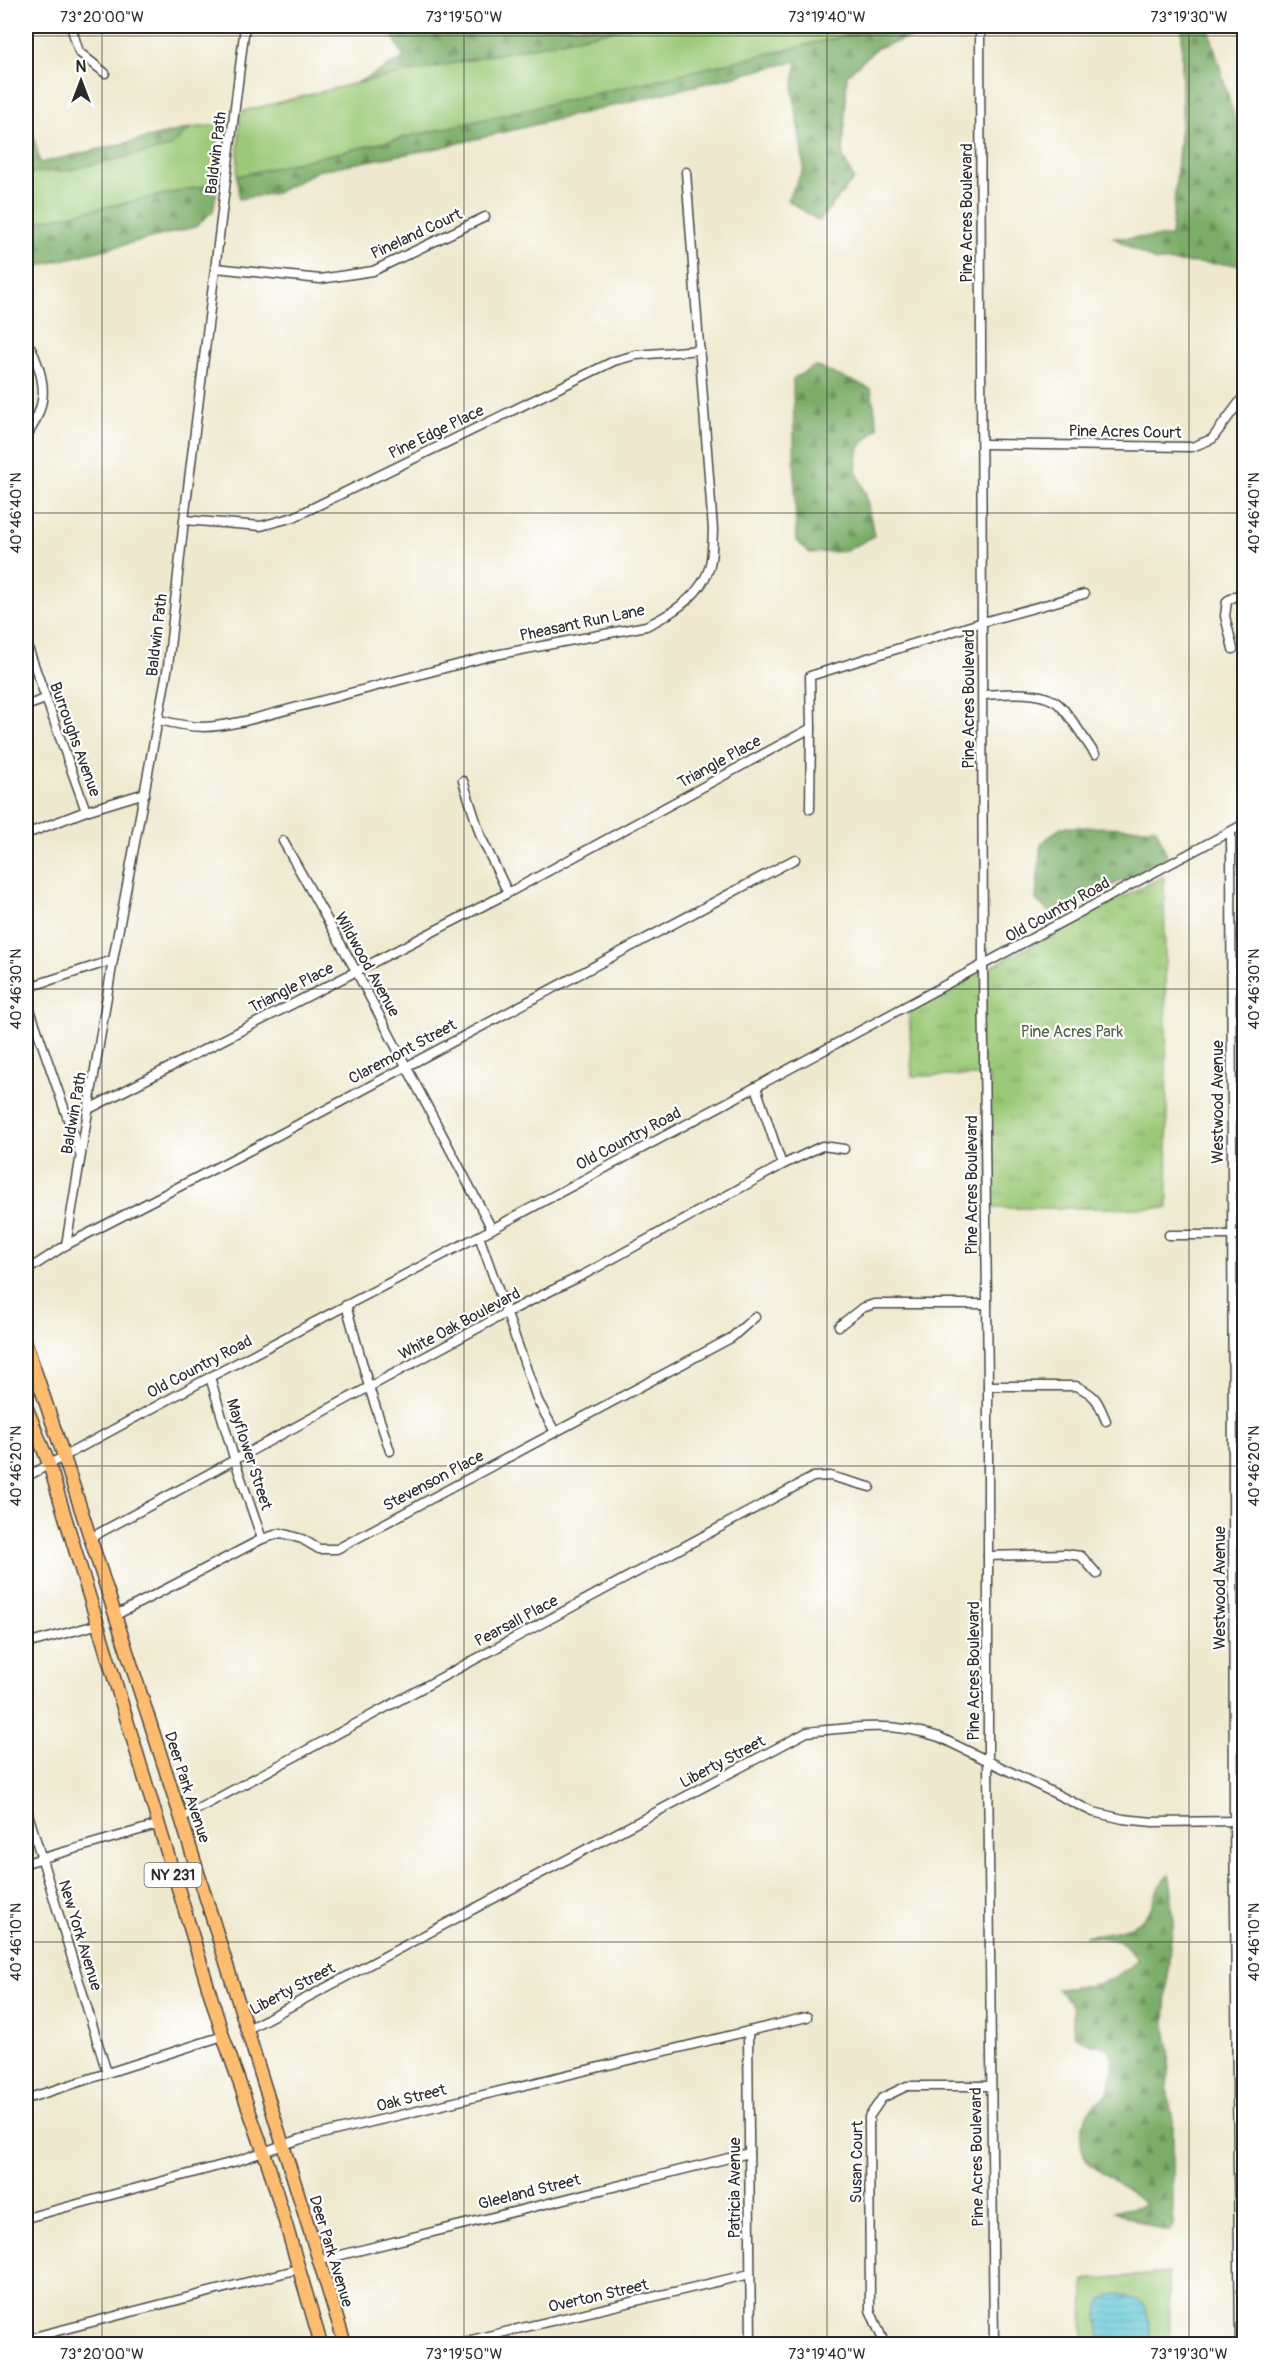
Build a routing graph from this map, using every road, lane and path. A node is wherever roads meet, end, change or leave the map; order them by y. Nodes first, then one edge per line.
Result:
1 (71, 26) edge
2 (245, 26) edge
3 (980, 26) edge
4 (105, 73) dead end
5 (686, 172) dead end
6 (485, 217) dead end
7 (216, 268) junction
8 (31, 348) dead end
9 (700, 350) junction
10 (1245, 396) edge
11 (26, 436) edge
12 (982, 444) junction
13 (184, 520) junction
14 (1245, 591) edge
15 (1084, 594) dead end
16 (983, 621) junction
17 (26, 642) edge
18 (1233, 650) dead end
19 (983, 695) junction
20 (45, 699) junction
21 (26, 706) edge
22 (159, 720) junction
23 (811, 728) junction
24 (1095, 754) dead end
25 (463, 781) dead end
26 (145, 794) junction
27 (810, 809) dead end
28 (86, 811) junction
29 (1245, 825) edge
30 (1231, 832) junction
31 (26, 834) edge
32 (283, 842) dead end
33 (795, 860) dead end
34 (508, 893) junction
35 (113, 960) junction
36 (983, 966) junction
37 (356, 971) junction
38 (26, 988) edge
39 (26, 998) edge
40 (407, 1066) junction
41 (756, 1087) junction
42 (89, 1109) junction
43 (844, 1149) dead end
44 (80, 1154) junction
45 (782, 1165) junction
46 (492, 1229) junction
47 (1169, 1235) dead end
48 (1233, 1235) junction
49 (1245, 1235) edge
50 (479, 1236) junction
51 (66, 1245) junction
52 (26, 1271) edge
53 (987, 1304) junction
54 (346, 1305) junction
55 (506, 1313) junction
56 (755, 1317) dead end
57 (839, 1326) dead end
58 (26, 1344) edge
59 (210, 1377) junction
60 (988, 1386) junction
61 (369, 1388) junction
62 (26, 1406) edge
63 (1106, 1421) dead end
64 (555, 1432) junction
65 (390, 1451) dead end
66 (64, 1457) junction
67 (235, 1461) junction
68 (49, 1464) junction
69 (26, 1477) edge
70 (870, 1487) dead end
71 (90, 1538) junction
72 (262, 1539) junction
73 (988, 1556) junction
74 (1097, 1574) dead end
75 (116, 1615) junction
76 (96, 1624) junction
77 (26, 1644) edge
78 (988, 1761) junction
79 (26, 1807) edge
80 (181, 1818) junction
81 (1234, 1821) junction
82 (1245, 1821) edge
83 (157, 1825) junction
84 (41, 1858) junction
85 (26, 1863) edge
86 (807, 2017) dead end
87 (246, 2030) junction
88 (748, 2031) junction
89 (223, 2036) junction
90 (107, 2073) junction
91 (990, 2086) junction
92 (26, 2099) edge
93 (284, 2145) junction
94 (265, 2153) junction
95 (749, 2153) junction
96 (26, 2218) edge
97 (317, 2261) junction
98 (299, 2269) junction
99 (750, 2274) junction
100 (882, 2338) dead end
101 (26, 2339) edge
102 (321, 2344) edge
103 (345, 2344) edge
104 (454, 2344) edge
105 (751, 2344) edge
106 (994, 2344) edge
107 (1240, 2344) edge

1 - 4 street
2 - 7 street, Baldwin Path
3 - 12 street, Pine Acres Boulevard
5 - 9 street, Pheasant Run Lane
6 - 7 street, Pineland Court
7 - 13 street, Baldwin Path
8 - 11 street
9 - 13 street, Pine Edge Place
9 - 22 street, Pheasant Run Lane
10 - 12 street, Pine Acres Court
12 - 16 street, Pine Acres Boulevard
13 - 22 street, Baldwin Path
14 - 18 street
15 - 16 street
16 - 19 street, Pine Acres Boulevard
16 - 23 street
17 - 20 street, Burroughs Avenue
19 - 24 street
19 - 36 street, Pine Acres Boulevard
20 - 21 street
20 - 28 street, Burroughs Avenue
22 - 26 street, Baldwin Path
23 - 27 street
23 - 34 street, Triangle Place
25 - 34 street
26 - 28 street
26 - 35 street, Baldwin Path
28 - 31 street
29 - 30 street, Old Country Road
30 - 36 street, Old Country Road
30 - 48 street, Westwood Avenue
32 - 37 street, Wildwood Avenue
33 - 40 street, Claremont Street
34 - 37 street, Triangle Place
35 - 38 street
35 - 42 street, Baldwin Path
36 - 41 street, Old Country Road
36 - 53 street, Pine Acres Boulevard
37 - 40 street, Wildwood Avenue
37 - 42 street, Triangle Place
39 - 44 street
40 - 46 street, Wildwood Avenue
40 - 51 street, Claremont Street
41 - 45 street
41 - 46 street, Old Country Road
42 - 44 street, Baldwin Path
43 - 45 street, White Oak Boulevard
44 - 51 street, Baldwin Path
45 - 55 street, White Oak Boulevard
46 - 50 street, Old Country Road
47 - 48 street
48 - 49 street
48 - 81 street, Westwood Avenue
50 - 54 street, Old Country Road
50 - 55 street
51 - 52 street, Claremont Street
53 - 57 street
53 - 60 street, Pine Acres Boulevard
54 - 59 street, Old Country Road
54 - 61 street
55 - 61 street, White Oak Boulevard
55 - 64 street
56 - 64 street, Stevenson Place
58 - 66 main road, Deer Park Avenue / NY 231
59 - 66 street, Old Country Road
59 - 67 street, Mayflower Street
60 - 63 street
60 - 73 street, Pine Acres Boulevard
61 - 65 street
61 - 67 street, White Oak Boulevard
62 - 68 main road, NY 231
64 - 72 street, Stevenson Place
66 - 68 street, Old Country Road
66 - 71 main road, Deer Park Avenue / NY 231
67 - 71 street, White Oak Boulevard
67 - 72 street, Mayflower Street
68 - 69 street, Old Country Road
68 - 76 main road, NY 231
70 - 80 street, Pearsall Place
71 - 75 main road, Deer Park Avenue / NY 231
72 - 75 street, Stevenson Place
73 - 74 street
73 - 78 street, Pine Acres Boulevard
75 - 80 main road, Deer Park Avenue / NY 231
76 - 77 street
76 - 83 main road, NY 231
78 - 81 street, Liberty Street
78 - 87 street, Liberty Street
78 - 91 street, Pine Acres Boulevard
79 - 84 street, New York Avenue
80 - 87 main road, Deer Park Avenue / NY 231
81 - 82 street, Liberty Street
81 - 107 street, Westwood Avenue
83 - 84 street
83 - 89 main road, NY 231
84 - 85 street
84 - 90 street, New York Avenue
86 - 88 street, Oak Street
87 - 93 main road, Deer Park Avenue / NY 231
88 - 93 street, Oak Street
88 - 95 street, Patricia Avenue
89 - 90 street
89 - 94 main road, NY 231
90 - 92 street
91 - 100 street, Susan Court
91 - 106 street, Pine Acres Boulevard
93 - 94 street, Oak Street
93 - 97 main road, Deer Park Avenue / NY 231
94 - 96 street, Oak Street
94 - 98 main road, NY 231
95 - 97 street, Gleeland Street
95 - 99 street, Patricia Avenue
97 - 103 main road, Deer Park Avenue / NY 231
98 - 101 street
98 - 102 main road, NY 231
99 - 104 street, Overton Street
99 - 105 street, Patricia Avenue

